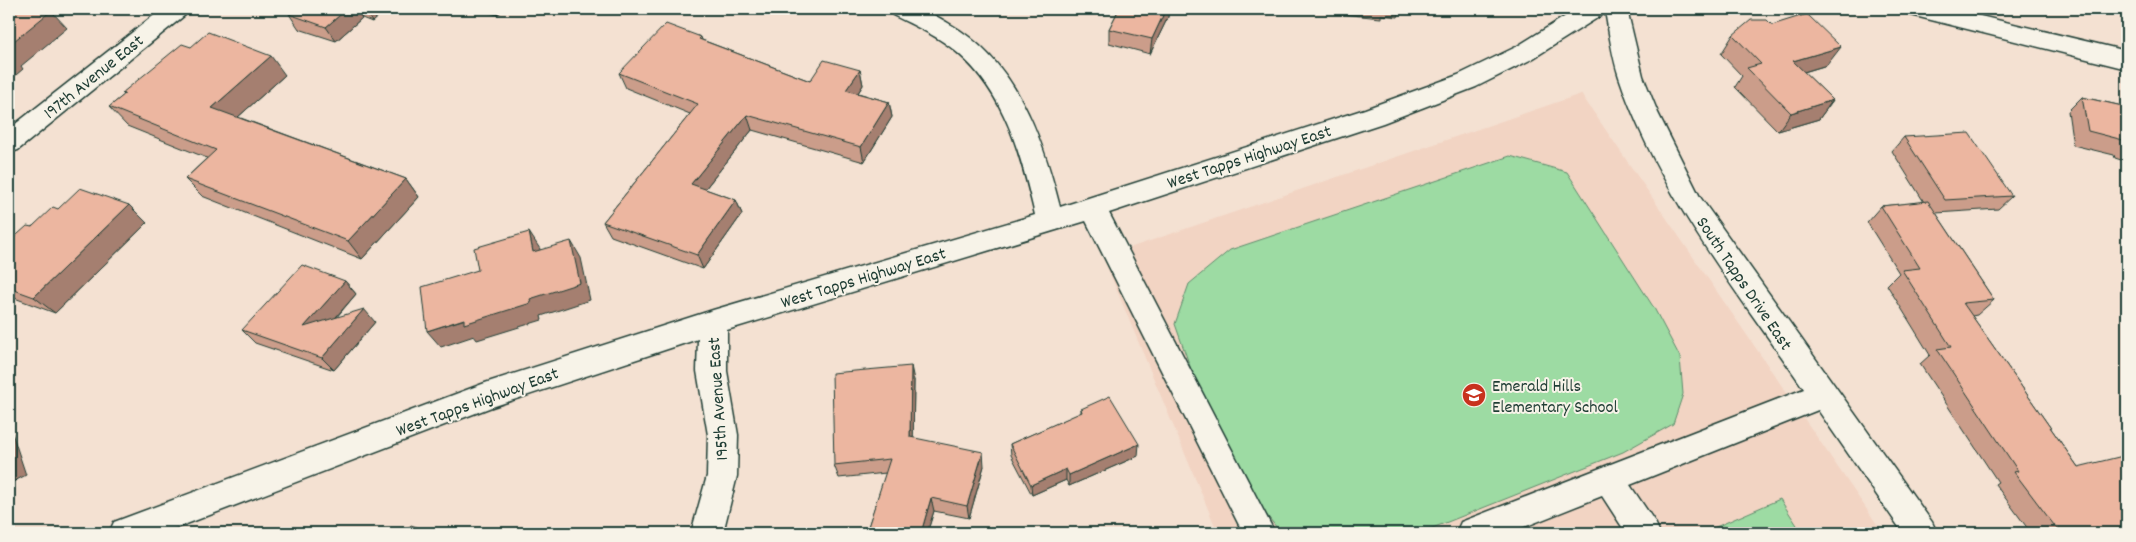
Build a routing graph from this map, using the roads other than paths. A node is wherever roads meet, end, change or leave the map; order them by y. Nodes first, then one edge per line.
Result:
1 (177, 9) edge
2 (901, 9) edge
3 (1594, 9) edge
4 (1616, 9) edge
5 (1919, 9) edge
6 (2127, 60) edge
7 (9, 143) edge
8 (1092, 208) junction
9 (1050, 220) junction
10 (712, 322) junction
11 (1823, 395) junction
12 (1609, 480) junction
13 (124, 533) edge
14 (707, 533) edge
15 (1259, 533) edge
16 (1472, 533) edge
17 (1644, 533) edge
18 (1921, 533) edge

1 - 7 street, 197th Avenue East
2 - 9 street
3 - 8 street, West Tapps Highway East
4 - 11 street, South Tapps Drive East
5 - 6 street
8 - 9 street, West Tapps Highway East
8 - 15 street
9 - 10 street, West Tapps Highway East
10 - 13 street, West Tapps Highway East
10 - 14 street, 195th Avenue East
11 - 12 street
11 - 18 street, South Tapps Drive East
12 - 16 street
12 - 17 street

